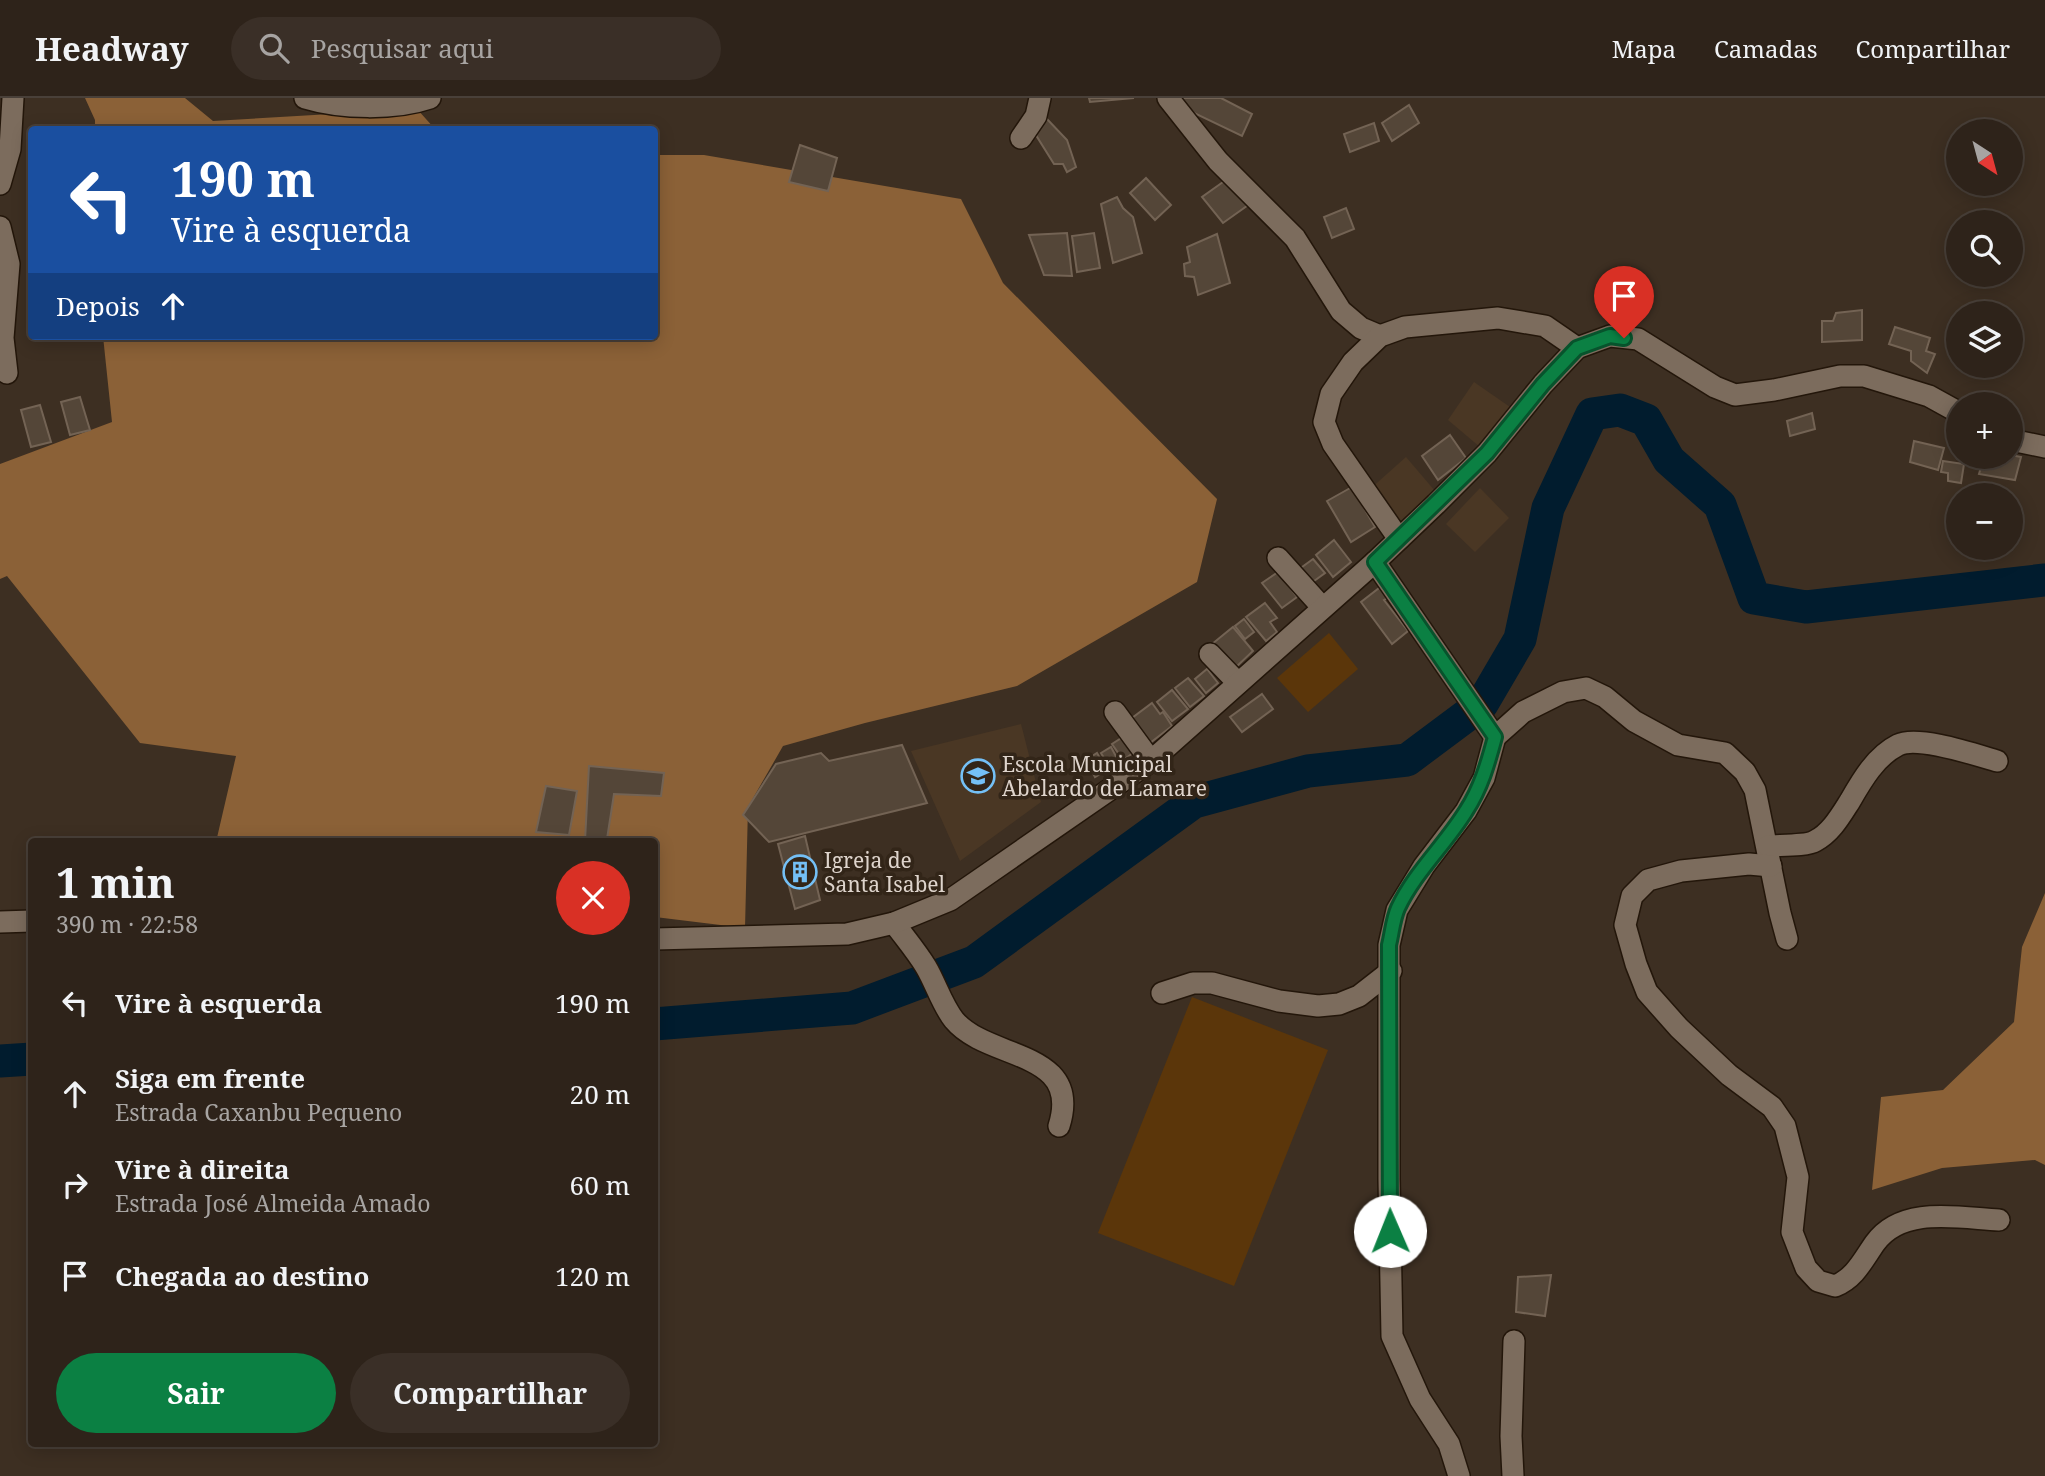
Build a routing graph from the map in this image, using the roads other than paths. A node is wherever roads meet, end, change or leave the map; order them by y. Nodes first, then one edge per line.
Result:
1 (13, 98) edge
2 (305, 98) edge
3 (430, 98) edge
4 (1040, 98) edge
5 (1168, 98) edge
6 (1021, 138) dead end
7 (0, 184) edge
8 (0, 226) edge
9 (1380, 336) junction
10 (1577, 348) junction
11 (7, 373) dead end
12 (1946, 405) edge
13 (2023, 442) edge
14 (2045, 447) edge
15 (1399, 539) junction
16 (1278, 558) dead end
17 (1375, 562) junction
18 (1322, 607) junction
19 (1210, 654) dead end
20 (1238, 683) junction
21 (1115, 712) dead end
22 (1490, 731) junction
23 (1151, 761) junction
24 (1997, 761) dead end
25 (1769, 856) junction
26 (28, 921) edge
27 (0, 922) edge
28 (894, 923) junction
29 (658, 939) edge
30 (1787, 939) dead end
31 (1391, 971) junction
32 (1162, 993) dead end
33 (1059, 1126) dead end
34 (1999, 1220) dead end
35 (1514, 1341) dead end
36 (1460, 1476) edge
37 (1513, 1476) edge

1 - 7 street
2 - 3 street
4 - 6 street
5 - 9 street
8 - 11 street
9 - 10 street
9 - 15 street
10 - 12 street
10 - 15 street
13 - 14 street
15 - 17 street
16 - 18 street
17 - 18 street
17 - 22 street
18 - 20 street
19 - 20 street
20 - 23 street
21 - 23 street
22 - 25 street
22 - 31 street
23 - 28 street
24 - 25 street
25 - 30 street
25 - 34 street
26 - 27 street
28 - 29 street
28 - 33 street
31 - 32 street
31 - 36 street
35 - 37 street

